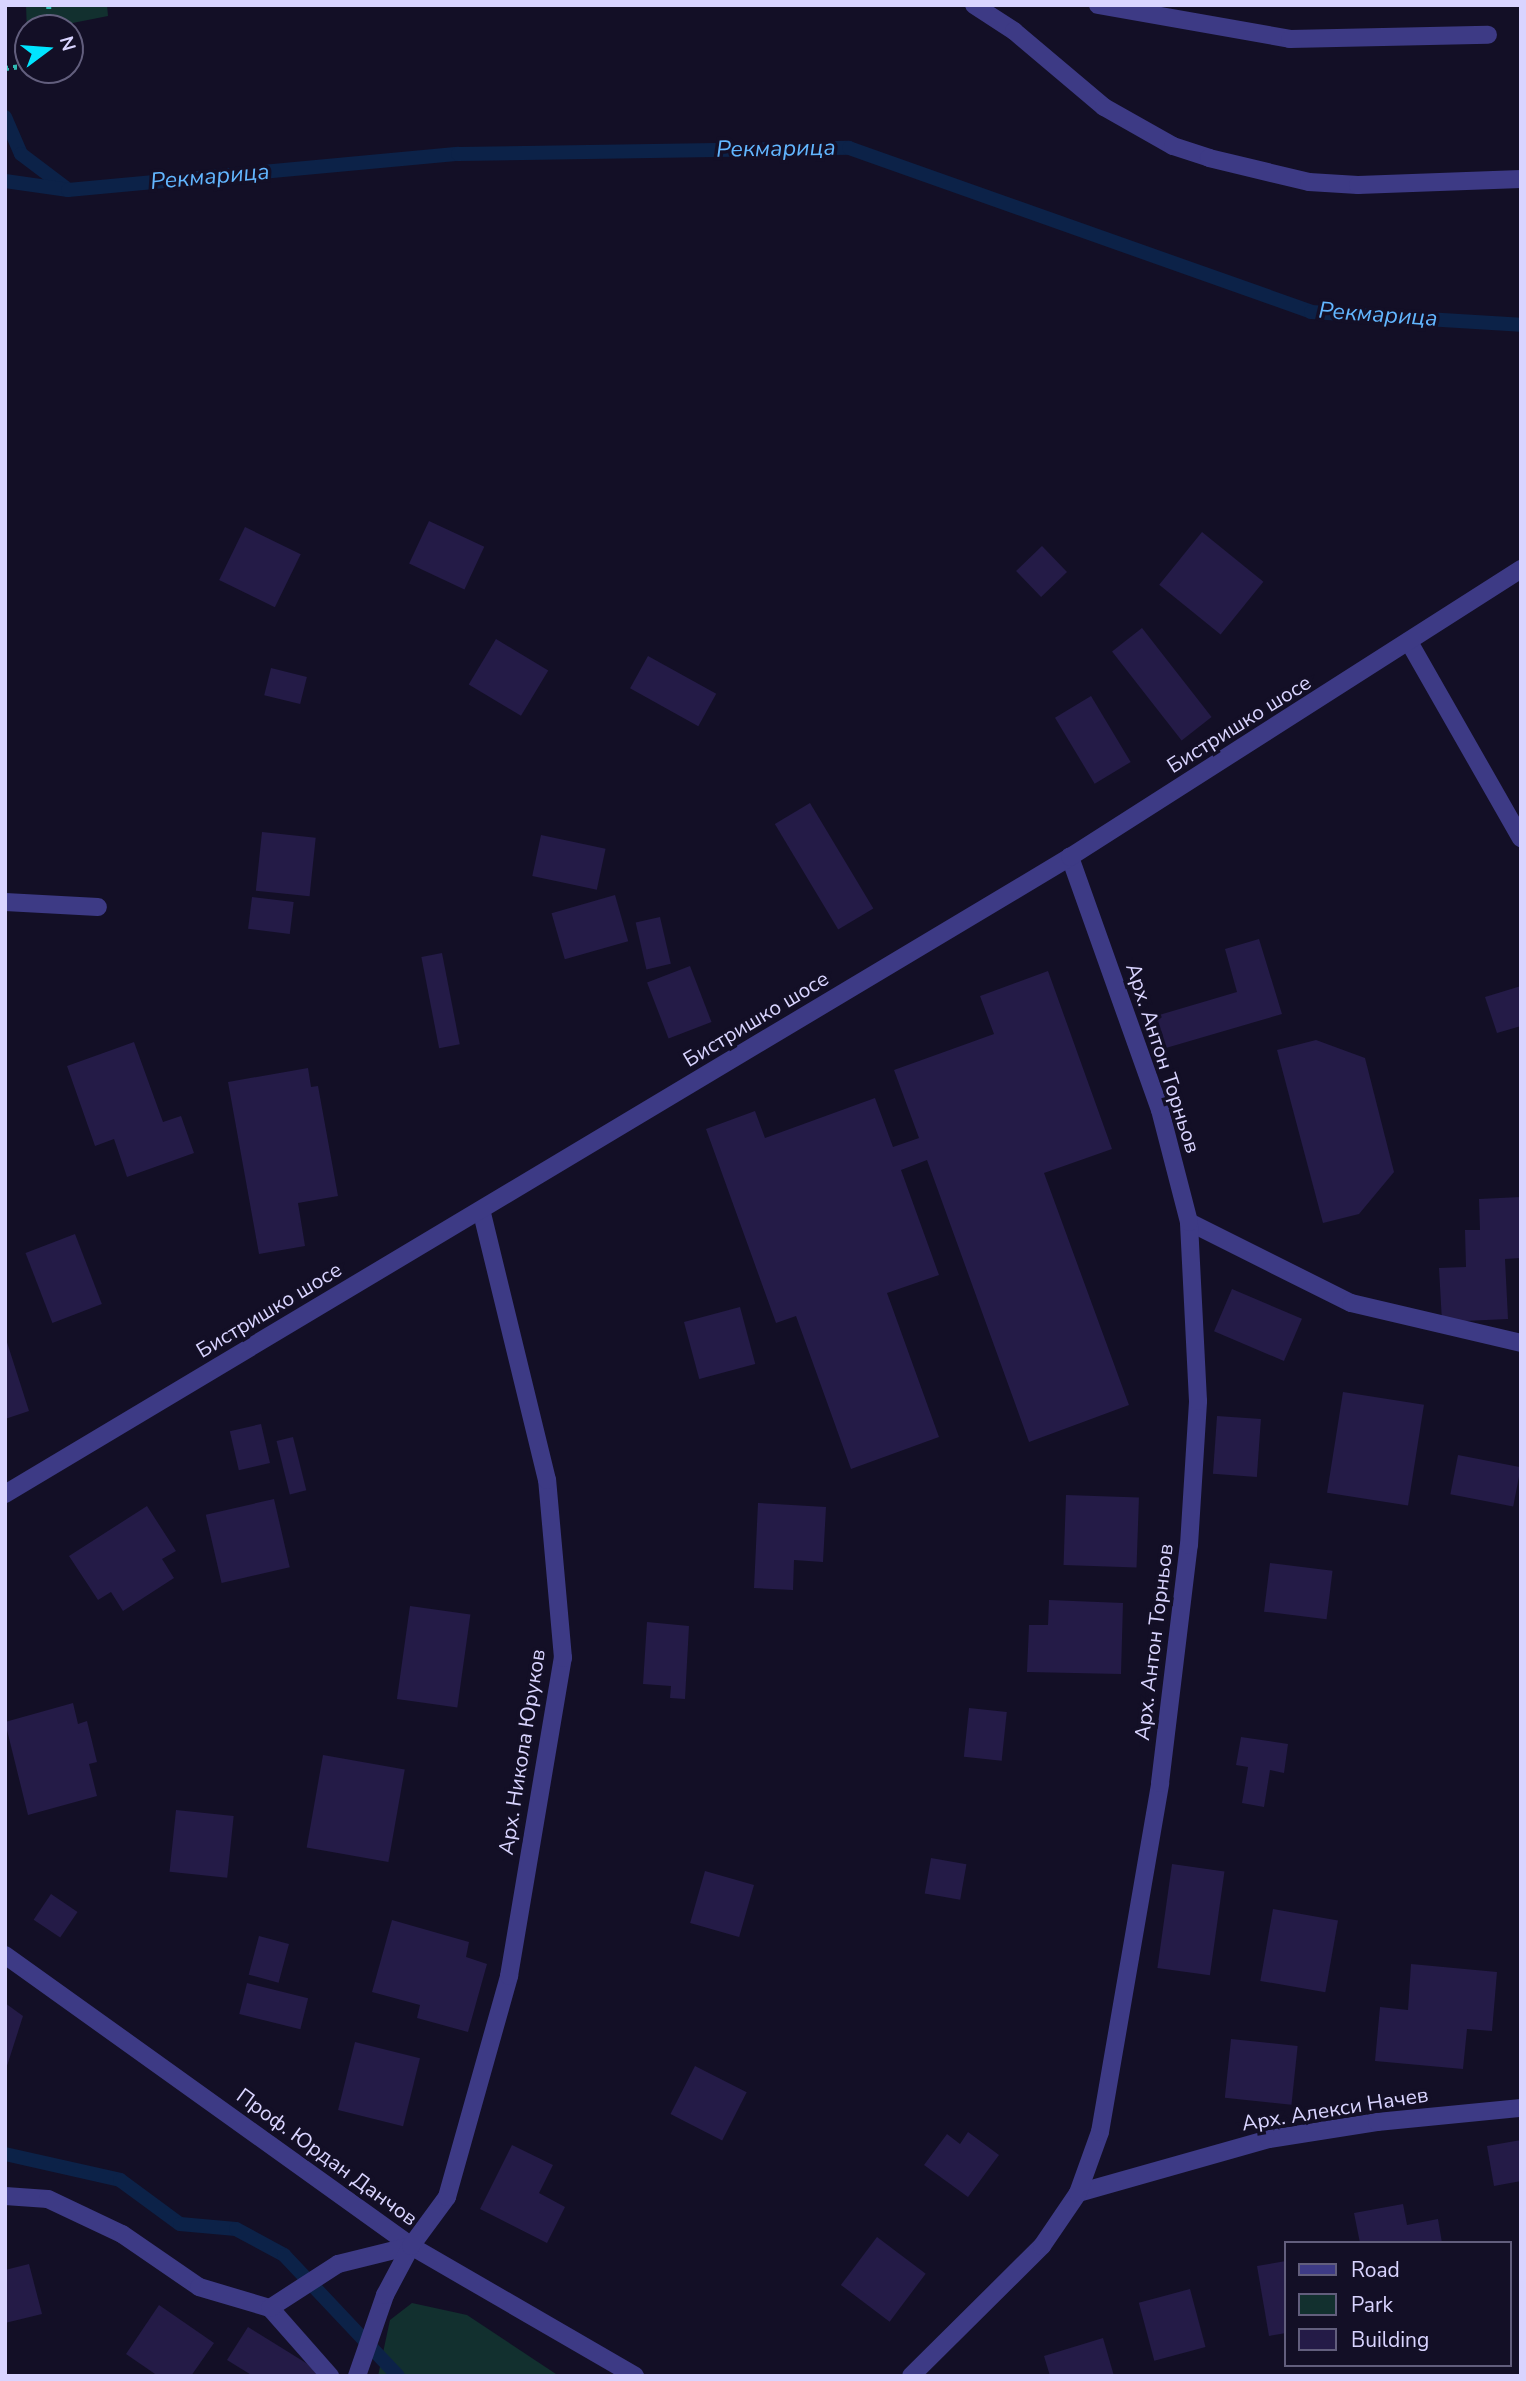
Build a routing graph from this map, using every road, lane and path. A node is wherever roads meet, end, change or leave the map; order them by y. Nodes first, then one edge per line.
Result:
1 (974, 5) edge
2 (1098, 5) edge
3 (1488, 35) dead end
4 (1521, 179) edge
5 (1521, 569) edge
6 (1409, 642) junction
7 (1521, 838) edge
8 (1070, 857) junction
9 (5, 902) edge
10 (98, 908) dead end
11 (481, 1210) junction
12 (1189, 1222) junction
13 (1521, 1343) edge
14 (5, 1494) edge
15 (5, 1955) edge
16 (1521, 2108) edge
17 (1078, 2193) junction
18 (5, 2196) edge
19 (411, 2246) junction
20 (270, 2308) junction
21 (330, 2376) edge
22 (357, 2376) edge
23 (635, 2376) edge
24 (911, 2376) edge

1 - 4 street
2 - 3 street
5 - 6 street, Бистришко шосе
6 - 7 street
6 - 8 street, Бистришко шосе
8 - 11 street, Бистришко шосе
8 - 12 street, Арх. Антон Торньов
9 - 10 street
11 - 14 street, Бистришко шосе
11 - 19 street, Арх. Никола Юруков
12 - 13 street
12 - 17 street, Арх. Антон Торньов
15 - 19 street, Проф. Юрдан Данчов
16 - 17 street, Арх. Алекси Начев
17 - 24 street, Арх. Антон Торньов
18 - 20 street
19 - 20 street
19 - 22 street, Арх. Никола Юруков
19 - 23 street, Проф. Юрдан Данчов
20 - 21 street

